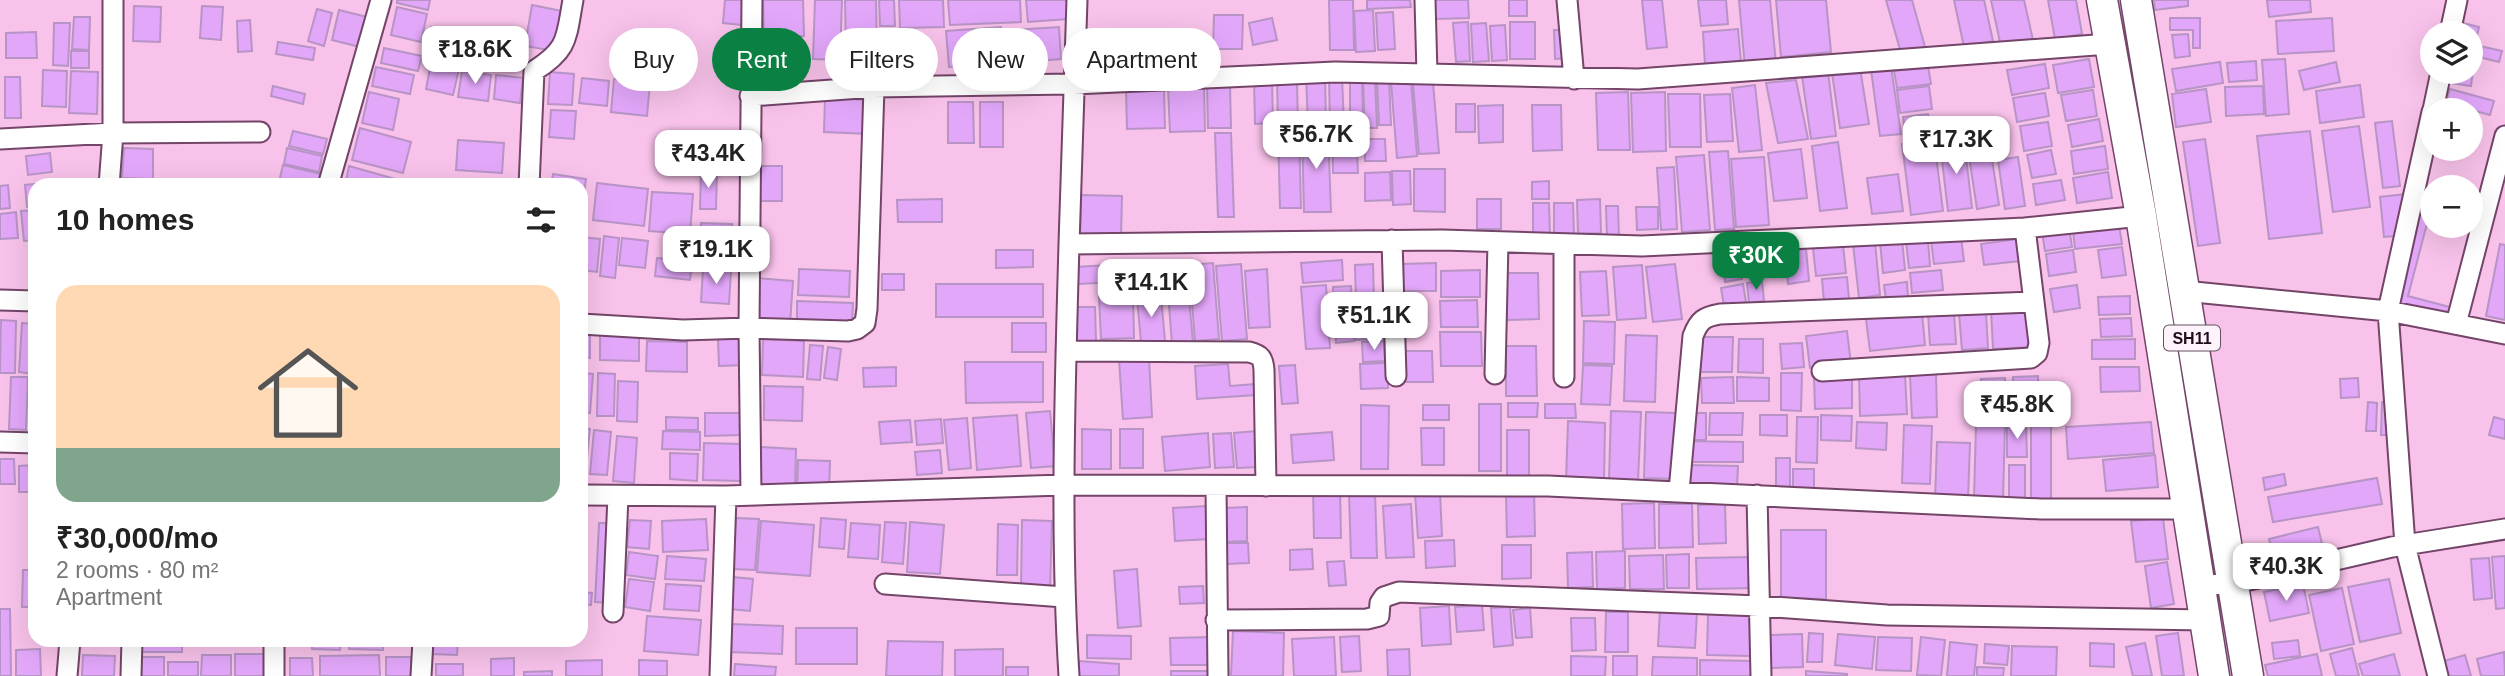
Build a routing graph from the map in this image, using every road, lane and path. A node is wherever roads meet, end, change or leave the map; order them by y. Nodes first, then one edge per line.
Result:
1 (113, 0) edge
2 (381, 0) edge
3 (573, 0) edge
4 (752, 0) edge
5 (1077, 0) edge
6 (1425, 0) edge
7 (1567, 0) edge
8 (2102, 0) edge
9 (2136, 0) edge
10 (2458, 0) edge
11 (2453, 21) edge
12 (1076, 28) edge
13 (2109, 44) junction
14 (1427, 74) junction
15 (1221, 77) edge
16 (1574, 79) junction
17 (1062, 83) edge
18 (938, 86) edge
19 (825, 91) edge
20 (874, 91) edge
21 (1074, 91) edge
22 (750, 96) junction
23 (260, 132) dead end
24 (113, 133) junction
25 (2505, 136) edge
26 (0, 139) edge
27 (2422, 161) edge
28 (110, 178) edge
29 (330, 178) edge
30 (529, 178) edge
31 (2141, 216) junction
32 (2025, 228) junction
33 (1392, 240) junction
34 (1498, 242) junction
35 (1069, 244) junction
36 (1564, 244) junction
37 (2185, 291) junction
38 (0, 300) edge
39 (28, 302) edge
40 (2033, 302) junction
41 (2388, 311) junction
42 (588, 324) edge
43 (2456, 324) junction
44 (749, 328) junction
45 (2505, 334) edge
46 (1066, 351) junction
47 (1822, 371) dead end
48 (1495, 374) dead end
49 (1396, 376) dead end
50 (1564, 377) dead end
51 (0, 442) edge
52 (28, 443) edge
53 (1063, 485) junction
54 (1216, 486) junction
55 (1266, 486) junction
56 (1679, 491) junction
57 (588, 495) edge
58 (751, 495) junction
59 (1757, 495) junction
60 (618, 496) junction
61 (726, 496) junction
62 (2189, 509) junction
63 (2505, 529) edge
64 (2405, 545) junction
65 (885, 584) dead end
66 (2232, 584) junction
67 (2200, 585) junction
68 (1064, 597) junction
69 (1759, 606) junction
70 (613, 612) dead end
71 (1216, 620) junction
72 (2206, 620) junction
73 (69, 647) edge
74 (132, 647) edge
75 (274, 647) edge
76 (423, 647) edge
77 (67, 676) edge
78 (131, 676) edge
79 (274, 676) edge
80 (421, 676) edge
81 (720, 676) edge
82 (1069, 676) edge
83 (1218, 676) edge
84 (1761, 676) edge
85 (2214, 676) edge
86 (2248, 676) edge
87 (2438, 676) edge

1 - 24 street
2 - 29 street
3 - 30 street
4 - 22 street
5 - 12 street
6 - 14 street
7 - 16 street
8 - 13 main road, SH11
9 - 37 main road, SH11
10 - 11 street
13 - 16 street
13 - 31 main road, SH11
14 - 15 street
14 - 16 street
17 - 18 street
19 - 22 street
20 - 44 street
21 - 35 street
22 - 44 street
23 - 24 street
24 - 26 street
24 - 28 street
25 - 43 street
27 - 41 street
31 - 32 street
31 - 62 main road, SH11
32 - 36 street
32 - 40 street
33 - 34 street
33 - 35 street
33 - 49 street
34 - 36 street
34 - 48 street
35 - 46 street
36 - 50 street
37 - 41 street
37 - 66 main road, SH11
38 - 39 street
40 - 47 street
40 - 56 street
41 - 43 street
41 - 64 street
42 - 44 street
43 - 45 street
44 - 58 street
46 - 53 street
46 - 55 street
51 - 52 street
53 - 54 street
53 - 58 street
53 - 68 street
54 - 55 street
54 - 71 street
55 - 56 street
56 - 59 street
57 - 60 street
58 - 61 street
59 - 62 street
59 - 69 street
60 - 61 street
60 - 70 street
61 - 81 street
62 - 67 main road, SH11
63 - 64 street
64 - 66 street
64 - 87 street
65 - 68 street
66 - 67 street
66 - 86 main road, SH11
67 - 72 main road, SH11
68 - 82 street
69 - 71 street
69 - 72 street
69 - 84 street
71 - 83 street
72 - 85 main road, SH11
73 - 77 street
74 - 78 street
75 - 79 street
76 - 80 street

